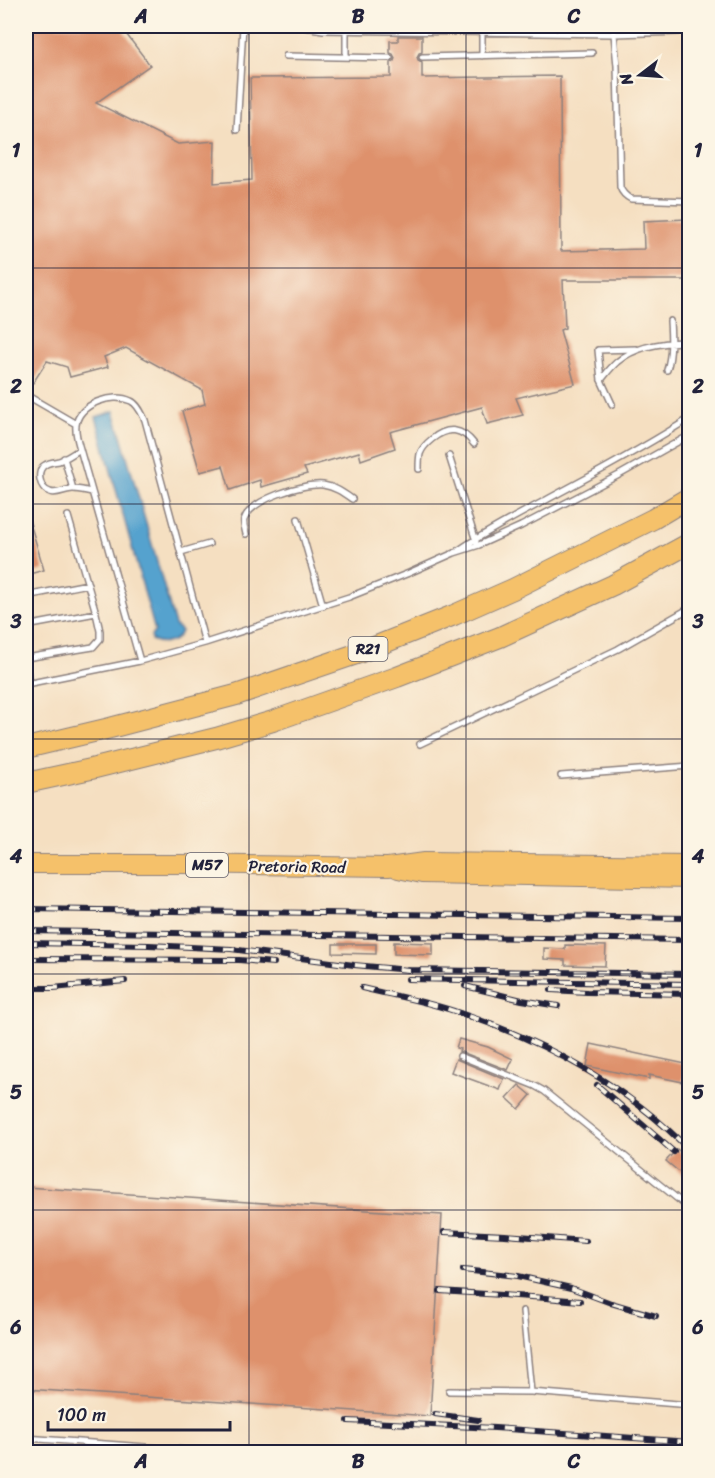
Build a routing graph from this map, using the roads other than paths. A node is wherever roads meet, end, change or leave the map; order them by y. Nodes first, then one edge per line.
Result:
1 (243, 26) edge
2 (298, 26) edge
3 (614, 26) edge
4 (346, 31) junction
5 (482, 32) junction
6 (679, 32) dead end
7 (614, 34) junction
8 (592, 53) dead end
9 (286, 56) dead end
10 (482, 56) junction
11 (346, 57) junction
12 (422, 57) dead end
13 (390, 58) dead end
14 (237, 130) dead end
15 (690, 201) edge
16 (670, 321) dead end
17 (671, 342) junction
18 (690, 342) edge
19 (638, 349) junction
20 (667, 370) dead end
21 (601, 380) junction
22 (26, 395) edge
23 (612, 404) dead end
24 (690, 418) edge
25 (76, 424) junction
26 (690, 435) edge
27 (474, 444) dead end
28 (80, 449) junction
29 (449, 456) dead end
30 (64, 458) junction
31 (419, 469) dead end
32 (73, 489) junction
33 (92, 492) junction
34 (690, 497) edge
35 (352, 499) dead end
36 (68, 516) dead end
37 (298, 519) dead end
38 (246, 534) dead end
39 (475, 539) junction
40 (690, 543) edge
41 (209, 544) dead end
42 (478, 545) junction
43 (181, 552) junction
44 (454, 553) junction
45 (88, 584) junction
46 (26, 596) edge
47 (323, 606) junction
48 (690, 608) edge
49 (96, 613) junction
50 (26, 626) edge
51 (205, 643) junction
52 (26, 658) edge
53 (140, 661) junction
54 (26, 664) edge
55 (27, 684) edge
56 (420, 744) dead end
57 (26, 748) edge
58 (690, 766) edge
59 (561, 776) dead end
60 (26, 783) edge
61 (26, 864) edge
62 (690, 865) edge
63 (388, 867) junction
64 (690, 879) edge
65 (460, 1056) dead end
66 (690, 1209) edge
67 (522, 1311) dead end
68 (449, 1391) dead end
69 (531, 1392) junction
70 (690, 1405) edge
71 (26, 1438) edge
72 (211, 1452) edge

1 - 14 lane
2 - 4 lane
3 - 7 lane
4 - 5 lane
4 - 11 lane
5 - 7 lane
5 - 10 lane
6 - 7 lane
7 - 15 lane
8 - 10 lane
9 - 11 lane
10 - 12 lane
11 - 13 lane
16 - 17 lane
17 - 18 lane
17 - 19 lane
17 - 20 lane
19 - 21 lane
19 - 21 lane
21 - 23 lane
22 - 25 lane
24 - 39 lane
25 - 28 lane
25 - 43 lane
26 - 42 lane
27 - 31 lane
28 - 30 lane
28 - 33 lane
29 - 39 lane
30 - 32 lane
30 - 32 lane
32 - 33 lane
33 - 53 lane
34 - 57 highway, R21
35 - 38 lane
36 - 45 lane
37 - 47 lane
39 - 42 lane
39 - 44 lane
40 - 60 highway, R21
41 - 43 lane
42 - 44 lane
43 - 51 lane
44 - 47 lane
45 - 46 lane
45 - 49 lane
47 - 51 lane
48 - 56 lane
49 - 50 lane
49 - 52 lane
51 - 53 lane
53 - 55 lane
54 - 55 lane
58 - 59 lane
61 - 63 main road, Pretoria Road / M57
62 - 63 main road, Pretoria Road / M57
63 - 64 main road, Pretoria Road / M57
65 - 66 lane
67 - 69 lane
68 - 69 lane
69 - 70 lane
71 - 72 lane

